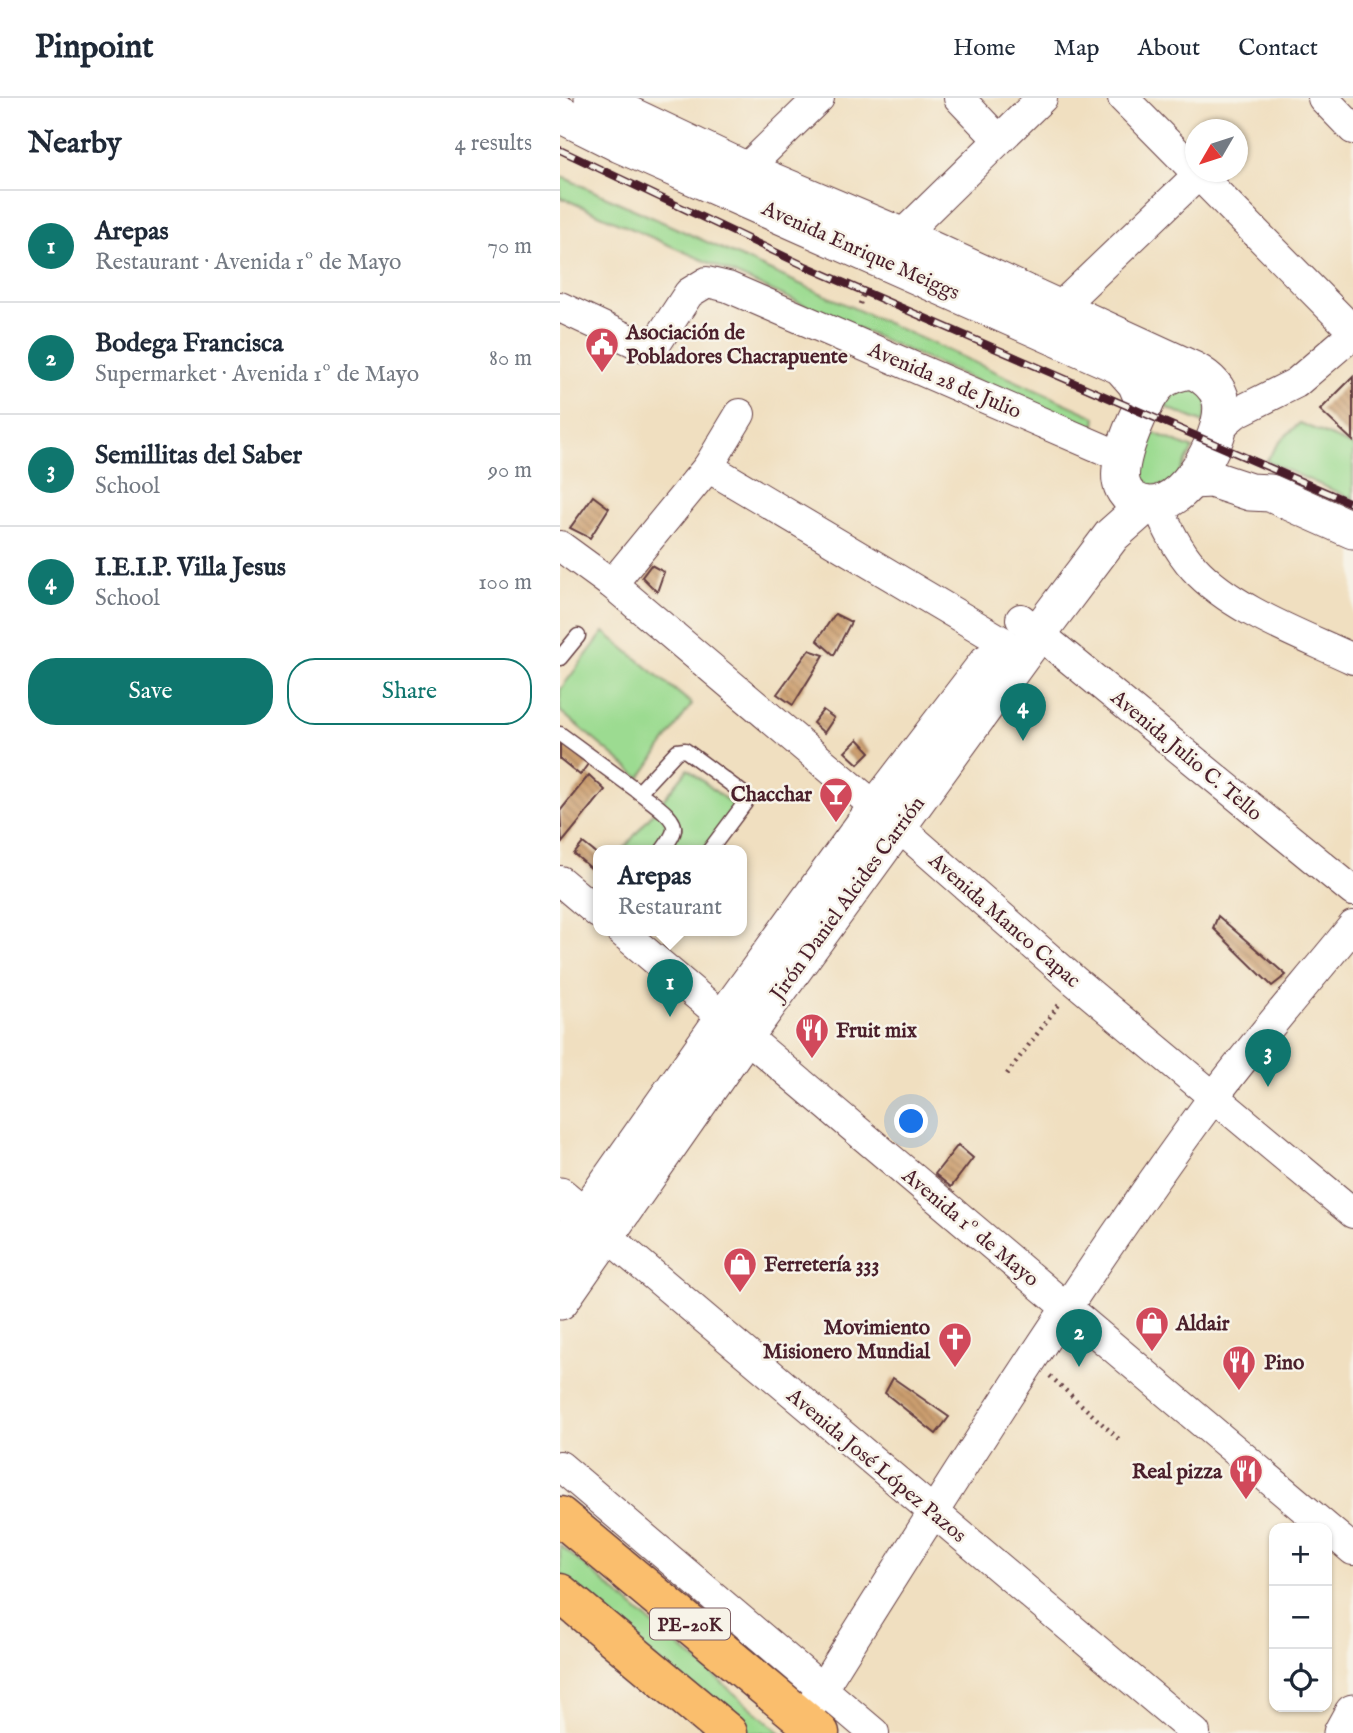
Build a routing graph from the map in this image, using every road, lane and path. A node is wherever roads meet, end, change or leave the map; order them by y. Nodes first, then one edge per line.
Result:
1 (819, 98) edge
2 (959, 98) edge
3 (1042, 98) edge
4 (1123, 98) edge
5 (1323, 98) edge
6 (579, 108) edge
7 (1353, 129) edge
8 (999, 140) junction
9 (1185, 162) edge
10 (745, 170) junction
11 (1191, 182) edge
12 (1205, 182) edge
13 (901, 236) junction
14 (868, 283) dead end
15 (860, 304) dead end
16 (560, 307) edge
17 (1059, 308) junction
18 (1353, 332) edge
19 (1126, 354) junction
20 (1194, 370) junction
21 (1145, 404) junction
22 (740, 414) dead end
23 (1215, 437) junction
24 (708, 467) junction
25 (1192, 480) junction
26 (1137, 487) junction
27 (1270, 494) junction
28 (1353, 530) edge
29 (560, 546) edge
30 (611, 584) junction
31 (1021, 631) junction
32 (578, 636) dead end
33 (560, 658) edge
34 (1353, 659) edge
35 (560, 734) edge
36 (639, 792) junction
37 (888, 818) junction
38 (666, 845) edge
39 (714, 845) edge
40 (560, 881) edge
41 (1353, 891) edge
42 (593, 909) edge
43 (1353, 926) edge
44 (627, 936) edge
45 (1076, 982) junction
46 (734, 1027) junction
47 (1007, 1074) dead end
48 (1214, 1097) junction
49 (1353, 1213) edge
50 (584, 1216) edge
51 (560, 1251) edge
52 (560, 1301) edge
53 (1066, 1307) junction
54 (1032, 1360) junction
55 (1122, 1442) dead end
56 (560, 1466) edge
57 (931, 1512) junction
58 (560, 1516) edge
59 (1353, 1550) edge
60 (560, 1593) edge
61 (1353, 1713) edge
62 (815, 1714) edge
63 (728, 1733) edge
64 (874, 1733) edge
65 (1195, 1733) edge
66 (1342, 1733) edge

1 - 10 street
2 - 8 street
3 - 8 street
4 - 9 street
5 - 7 street
6 - 10 street, Avenida Enrique Meiggs
6 - 19 street, Avenida Enrique Meiggs
8 - 13 street
10 - 13 street, Avenida Enrique Meiggs
11 - 17 street
12 - 18 street
13 - 17 street, Avenida Enrique Meiggs
14 - 15 path
16 - 26 street, Avenida 28 de Julio
17 - 19 street, Avenida Enrique Meiggs
18 - 23 street
19 - 20 street, Avenida Enrique Meiggs
19 - 21 street
20 - 21 street
20 - 23 street
21 - 26 street
22 - 24 street
23 - 25 street
23 - 27 street
24 - 30 street
24 - 31 street, Avenida Julio C. Tello
25 - 26 street, Jirón Daniel Alcides Carrión
25 - 27 street
26 - 31 street, Jirón Daniel Alcides Carrión
26 - 34 street
27 - 28 street
29 - 30 street, Avenida Manco Capac
30 - 37 street, Avenida Manco Capac
31 - 37 street, Jirón Daniel Alcides Carrión
31 - 41 street, Avenida Julio C. Tello
32 - 33 lane
35 - 36 lane
36 - 38 lane
36 - 39 lane
37 - 45 street, Avenida Manco Capac
37 - 46 street, Jirón Daniel Alcides Carrión
40 - 42 street
43 - 48 street
44 - 46 street, Avenida 1º de Mayo
45 - 47 path
45 - 48 street, Avenida Manco Capac
46 - 50 street, Jirón Daniel Alcides Carrión
46 - 53 street, Avenida 1º de Mayo
48 - 49 street, Avenida Manco Capac
48 - 53 street
50 - 51 street, Jirón Daniel Alcides Carrión
50 - 52 street, Jirón Daniel Alcides Carrión
50 - 57 street, Avenida José López Pazos
53 - 54 street
53 - 59 street, Avenida 1º de Mayo
54 - 55 path
54 - 57 street
56 - 62 street
57 - 62 street
57 - 65 street, Avenida José López Pazos
58 - 62 highway, PE-20K
60 - 63 highway, PE-20K
61 - 66 street
62 - 64 street

